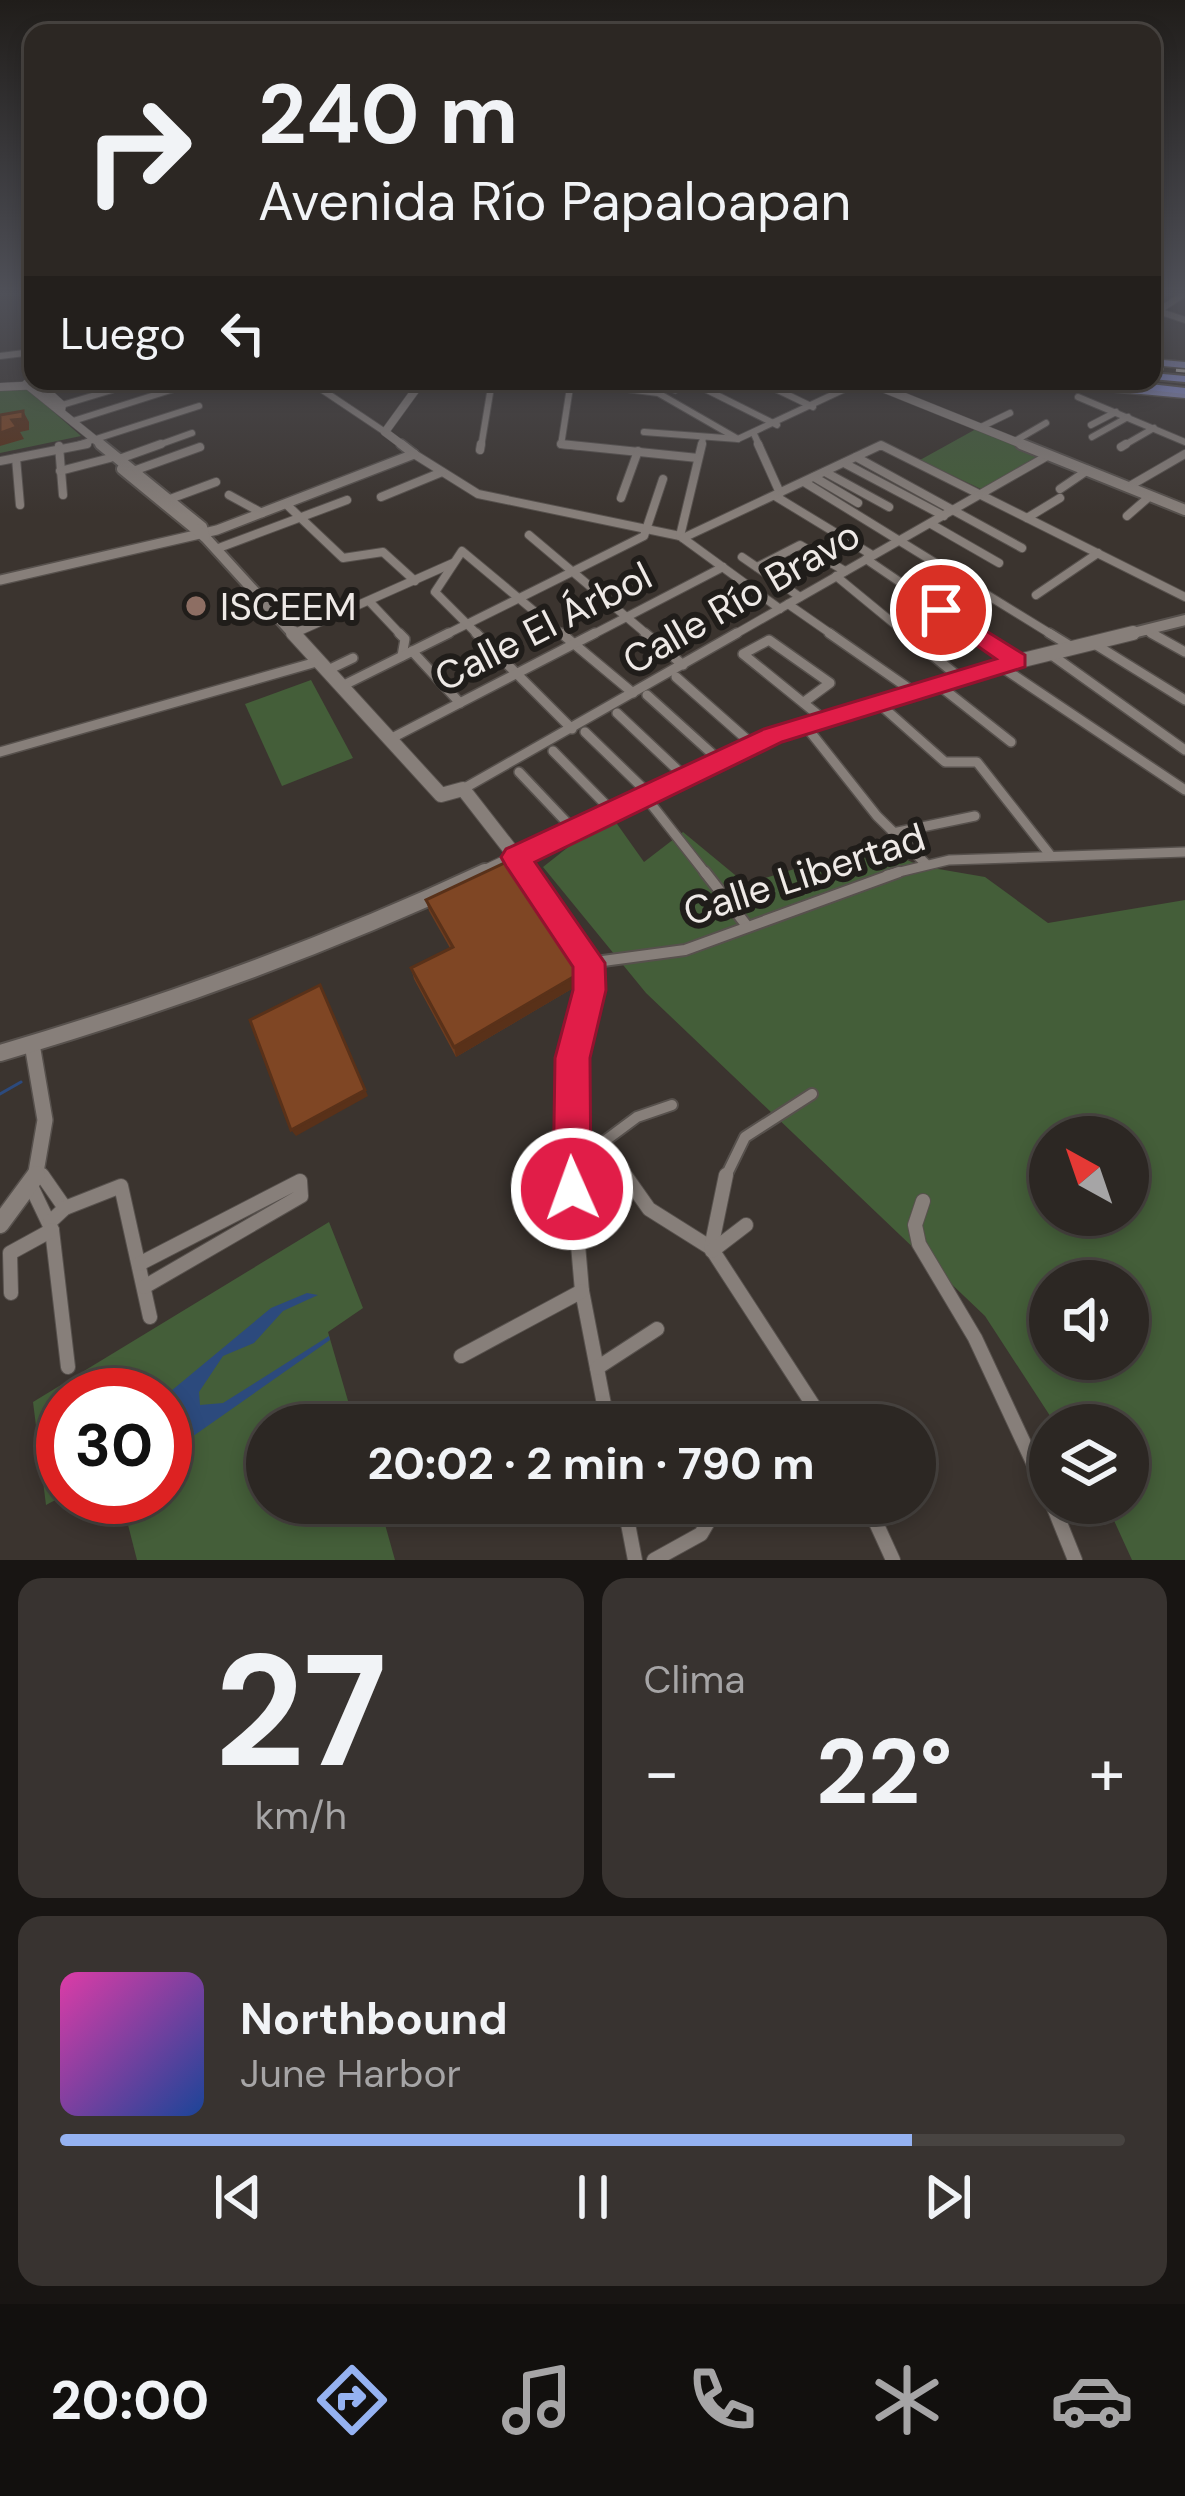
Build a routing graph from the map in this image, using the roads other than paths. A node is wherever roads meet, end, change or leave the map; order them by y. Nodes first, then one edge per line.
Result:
1 (35, 390) edge
2 (112, 390) dead end
3 (170, 390) edge
4 (322, 390) edge
5 (415, 390) edge
6 (490, 390) edge
7 (568, 390) edge
8 (637, 390) edge
9 (715, 390) edge
10 (778, 390) edge
11 (846, 390) edge
12 (887, 390) edge
13 (1078, 397) dead end
14 (199, 406) dead end
15 (813, 407) junction
16 (62, 408) junction
17 (1010, 412) dead end
18 (1116, 412) junction
19 (1128, 417) junction
20 (73, 421) junction
21 (1046, 423) dead end
22 (777, 425) junction
23 (1016, 425) dead end
24 (1091, 425) dead end
25 (981, 427) junction
26 (1154, 428) junction
27 (1031, 431) junction
28 (385, 432) junction
29 (644, 432) dead end
30 (192, 434) dead end
31 (754, 434) junction
32 (1092, 437) dead end
33 (92, 438) junction
34 (703, 439) junction
35 (738, 439) junction
36 (1015, 441) junction
37 (1185, 442) edge
38 (59, 447) junction
39 (200, 447) dead end
40 (1121, 447) dead end
41 (480, 451) dead end
42 (638, 452) junction
43 (415, 454) junction
44 (1185, 454) edge
45 (1049, 455) junction
46 (856, 457) junction
47 (0, 458) edge
48 (16, 458) junction
49 (116, 458) junction
50 (698, 458) junction
51 (844, 463) junction
52 (136, 470) junction
53 (1088, 470) junction
54 (60, 471) junction
55 (442, 472) junction
56 (826, 472) junction
57 (814, 477) junction
58 (663, 479) dead end
59 (217, 482) dead end
60 (803, 482) junction
61 (1128, 487) junction
62 (229, 494) dead end
63 (777, 494) junction
64 (63, 495) dead end
65 (981, 495) junction
66 (1150, 496) junction
67 (381, 497) dead end
68 (621, 498) dead end
69 (170, 499) junction
70 (347, 500) dead end
71 (858, 503) dead end
72 (286, 504) junction
73 (20, 505) dead end
74 (889, 507) dead end
75 (1185, 510) edge
76 (954, 511) junction
77 (262, 514) junction
78 (297, 515) junction
79 (944, 516) junction
80 (1127, 516) dead end
81 (1028, 518) junction
82 (931, 524) junction
83 (649, 530) junction
84 (529, 535) dead end
85 (206, 537) junction
86 (682, 537) junction
87 (902, 540) junction
88 (1022, 548) dead end
89 (1098, 553) junction
90 (742, 557) dead end
91 (869, 557) junction
92 (453, 563) junction
93 (999, 563) dead end
94 (723, 567) junction
95 (757, 567) junction
96 (573, 572) junction
97 (840, 573) junction
98 (0, 580) edge
99 (415, 581) junction
100 (1036, 595) dead end
101 (522, 597) junction
102 (800, 597) junction
103 (1185, 597) edge
104 (370, 601) junction
105 (784, 606) junction
106 (625, 616) junction
107 (468, 623) junction
108 (1182, 623) edge
109 (1146, 630) junction
110 (295, 633) junction
111 (574, 643) junction
112 (1092, 643) junction
113 (1072, 647) junction
114 (1185, 652) edge
115 (1049, 653) junction
116 (407, 654) junction
117 (353, 658) dead end
118 (1016, 661) junction
119 (683, 665) junction
120 (999, 665) junction
121 (324, 666) junction
122 (517, 673) junction
123 (676, 677) dead end
124 (959, 677) junction
125 (936, 683) junction
126 (342, 686) junction
127 (910, 690) junction
128 (633, 693) junction
129 (647, 694) dead end
130 (1185, 700) edge
131 (875, 701) junction
132 (804, 702) junction
133 (460, 703) junction
134 (616, 713) dead end
135 (821, 718) junction
136 (804, 724) junction
137 (572, 728) junction
138 (585, 732) dead end
139 (390, 739) junction
140 (1011, 742) dead end
141 (749, 745) junction
142 (1185, 750) edge
143 (554, 751) dead end
144 (0, 752) edge
145 (714, 761) junction
146 (519, 772) dead end
147 (680, 777) junction
148 (463, 789) junction
149 (1185, 790) edge
150 (644, 795) junction
151 (608, 812) junction
152 (975, 816) dead end
153 (569, 831) junction
154 (893, 833) junction
155 (1185, 852) edge
156 (1051, 856) junction
157 (516, 857) junction
158 (926, 865) junction
159 (747, 926) junction
160 (589, 963) junction
161 (32, 1044) junction
162 (0, 1052) edge
163 (812, 1094) dead end
164 (672, 1105) dead end
165 (571, 1123) junction
166 (602, 1143) junction
167 (37, 1181) junction
168 (923, 1201) dead end
169 (16, 1208) junction
170 (65, 1208) junction
171 (48, 1221) junction
172 (0, 1224) edge
173 (746, 1225) dead end
174 (711, 1250) junction
175 (139, 1264) junction
176 (144, 1287) junction
177 (582, 1291) junction
178 (11, 1293) dead end
179 (150, 1317) dead end
180 (657, 1329) dead end
181 (461, 1356) dead end
182 (68, 1367) dead end
183 (597, 1368) junction
184 (604, 1404) edge
185 (812, 1404) edge
186 (1029, 1454) edge
187 (628, 1524) edge
188 (707, 1524) edge
189 (877, 1524) edge
190 (1061, 1524) edge
191 (635, 1560) edge
192 (654, 1560) edge
193 (893, 1560) edge
194 (1076, 1560) edge

1 - 16 main road
2 - 16 street
3 - 20 street
4 - 28 street
5 - 28 street
6 - 41 street
7 - 42 street
8 - 35 street
9 - 22 street
10 - 15 street
11 - 15 street
12 - 25 main road
13 - 18 street
14 - 33 street
15 - 22 street
16 - 20 main road
17 - 25 street
18 - 19 street
18 - 24 street
19 - 26 street
19 - 32 street
20 - 33 main road
21 - 27 street
22 - 31 street
23 - 27 street
25 - 36 main road
26 - 37 street
26 - 40 street
27 - 36 street
28 - 43 street
29 - 34 street
30 - 49 street
31 - 35 street
31 - 63 street
33 - 38 street
33 - 49 main road
34 - 35 street
34 - 50 street
36 - 45 main road
38 - 47 street
38 - 48 street
38 - 54 street
39 - 52 street
42 - 50 street
42 - 68 street
43 - 55 street
43 - 72 street
44 - 61 street
45 - 53 main road
45 - 65 street, Calle Río Bravo
46 - 51 street
46 - 65 street
46 - 76 street
47 - 48 street
48 - 73 street
49 - 52 main road
49 - 54 street
49 - 85 main road
50 - 86 street
51 - 56 street
51 - 79 street
52 - 69 main road
53 - 61 main road
53 - 81 street
54 - 64 street
55 - 67 street
55 - 83 street
56 - 57 street
56 - 74 street
57 - 60 street
57 - 71 street
58 - 83 street
59 - 69 street
60 - 63 street
60 - 87 street
61 - 66 main road
62 - 77 street
63 - 86 street
63 - 91 street
65 - 76 street, Calle Río Bravo
65 - 81 street
66 - 75 main road
66 - 80 street
69 - 85 main road
70 - 78 street
72 - 77 street
72 - 78 street
76 - 79 street, Calle Río Bravo
76 - 88 street
77 - 85 street
78 - 85 street
78 - 99 street
79 - 82 street, Calle Río Bravo
81 - 89 street
82 - 87 street, Calle Río Bravo
82 - 93 street
83 - 86 street
83 - 96 street
84 - 96 street
85 - 98 street
85 - 110 main road
86 - 94 street
87 - 91 street, Calle Río Bravo
87 - 113 street
89 - 100 street
89 - 103 street
90 - 95 street
91 - 97 street, Calle Río Bravo
91 - 118 street
92 - 99 street
92 - 101 street
92 - 107 street
94 - 105 street
94 - 106 street, Calle El Árbol
95 - 97 street
95 - 102 street
96 - 101 street
96 - 106 street
97 - 102 street, Calle Río Bravo
97 - 124 street
99 - 104 street
101 - 107 street
101 - 111 street
102 - 105 street, Calle Río Bravo
104 - 110 street
104 - 116 street
105 - 119 street, Calle Río Bravo
105 - 127 street
106 - 111 street, Calle El Árbol
106 - 119 street
107 - 116 street
107 - 122 street
108 - 109 main road
109 - 112 main road
109 - 114 street
110 - 121 main road
111 - 122 street, Calle El Árbol
111 - 128 street
112 - 113 main road
112 - 130 street
113 - 115 main road
115 - 118 main road
115 - 142 street
116 - 126 street
116 - 133 street
117 - 121 street
118 - 120 main road
119 - 128 street, Calle Río Bravo
120 - 124 main road
120 - 149 street
121 - 126 main road
121 - 144 street
122 - 133 street, Calle El Árbol
122 - 137 street
123 - 141 street
124 - 125 main road
125 - 127 main road
125 - 140 street
126 - 139 main road
127 - 131 main road
128 - 137 street, Calle Río Bravo
129 - 145 street
131 - 135 main road
131 - 156 street
132 - 132 street
132 - 135 street
133 - 139 street, Calle El Árbol
134 - 147 street
135 - 136 main road
136 - 141 main road
136 - 154 street
137 - 148 street, Calle Río Bravo
138 - 150 street
139 - 148 main road
141 - 145 main road
143 - 151 street
145 - 147 main road
146 - 153 street
147 - 150 main road
148 - 157 main road
150 - 151 main road
150 - 159 street
151 - 153 main road
152 - 154 street
153 - 157 main road
154 - 158 street
155 - 156 street, Calle Libertad
156 - 158 street, Calle Libertad
157 - 160 street
157 - 161 main road
158 - 159 street, Calle Libertad
159 - 160 street, Calle Libertad
160 - 165 street
161 - 162 main road
161 - 167 street
163 - 174 street
164 - 166 street
165 - 166 street
165 - 177 street
166 - 174 street
167 - 169 street
167 - 170 street
167 - 171 street
168 - 186 street
169 - 171 street
169 - 172 street
170 - 171 street
170 - 175 street
171 - 178 street
171 - 182 street
173 - 174 street
174 - 185 street
175 - 176 street
175 - 176 street
176 - 179 street
177 - 181 street
177 - 183 street
180 - 183 street
183 - 184 street
187 - 191 street
188 - 192 street
189 - 193 street
190 - 194 street

